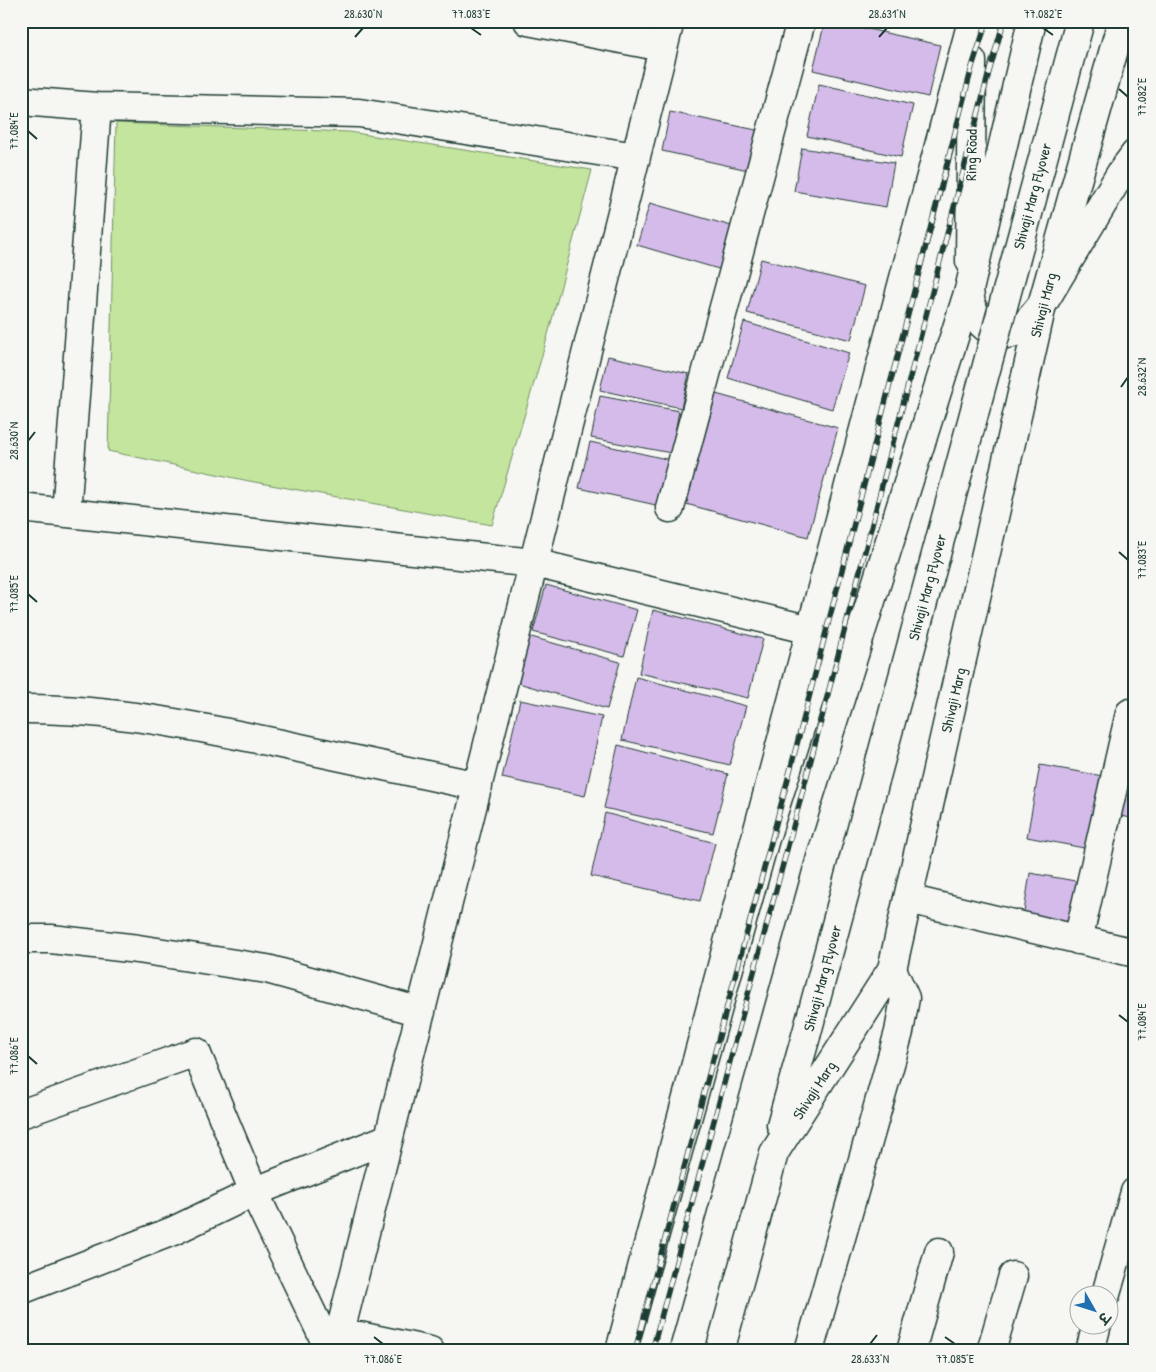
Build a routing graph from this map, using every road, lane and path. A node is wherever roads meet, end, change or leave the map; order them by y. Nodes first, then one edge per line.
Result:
1 (528, 21) edge
2 (801, 21) edge
3 (972, 21) edge
4 (1032, 21) edge
5 (1080, 21) edge
6 (1119, 31) edge
7 (667, 34) edge
8 (21, 100) edge
9 (97, 107) junction
10 (1135, 154) edge
11 (636, 157) junction
12 (970, 290) junction
13 (1042, 305) junction
14 (21, 508) edge
15 (670, 508) dead end
16 (66, 513) junction
17 (534, 563) junction
18 (811, 630) junction
19 (21, 709) edge
20 (1130, 713) dead end
21 (478, 786) junction
22 (908, 899) junction
23 (21, 939) edge
24 (1078, 940) junction
25 (1135, 953) edge
26 (892, 969) junction
27 (421, 1012) junction
28 (21, 1114) edge
29 (390, 1138) junction
30 (774, 1153) junction
31 (254, 1192) junction
32 (1135, 1192) edge
33 (939, 1252) dead end
34 (1013, 1276) dead end
35 (1109, 1284) edge
36 (21, 1290) edge
37 (1094, 1334) edge
38 (338, 1345) edge
39 (430, 1351) edge
40 (620, 1351) edge
41 (652, 1351) edge
42 (720, 1351) edge
43 (809, 1351) edge
44 (911, 1351) edge
45 (991, 1351) edge
46 (1090, 1351) edge

1 - 7 street
2 - 15 street
3 - 12 street, Ring Road
3 - 18 street
4 - 12 street
5 - 30 street, Shivaji Marg Flyover, bridge
6 - 13 street, Shivaji Marg
7 - 11 street
8 - 9 street
9 - 11 street
9 - 16 street
10 - 13 street
11 - 17 street
12 - 13 street
12 - 41 street
13 - 22 street, Shivaji Marg
14 - 16 street
16 - 17 street
17 - 18 street
17 - 21 street
18 - 40 street
19 - 21 street
20 - 24 street
21 - 27 street
22 - 24 street
22 - 26 street, Shivaji Marg
23 - 27 street
24 - 25 street
26 - 30 street, Shivaji Marg
26 - 43 street
27 - 29 street
28 - 31 street
29 - 31 street
29 - 38 street
30 - 42 street, Shivaji Marg
31 - 36 street
31 - 38 street
32 - 35 street
33 - 44 street
34 - 45 street
37 - 46 street
38 - 39 street

